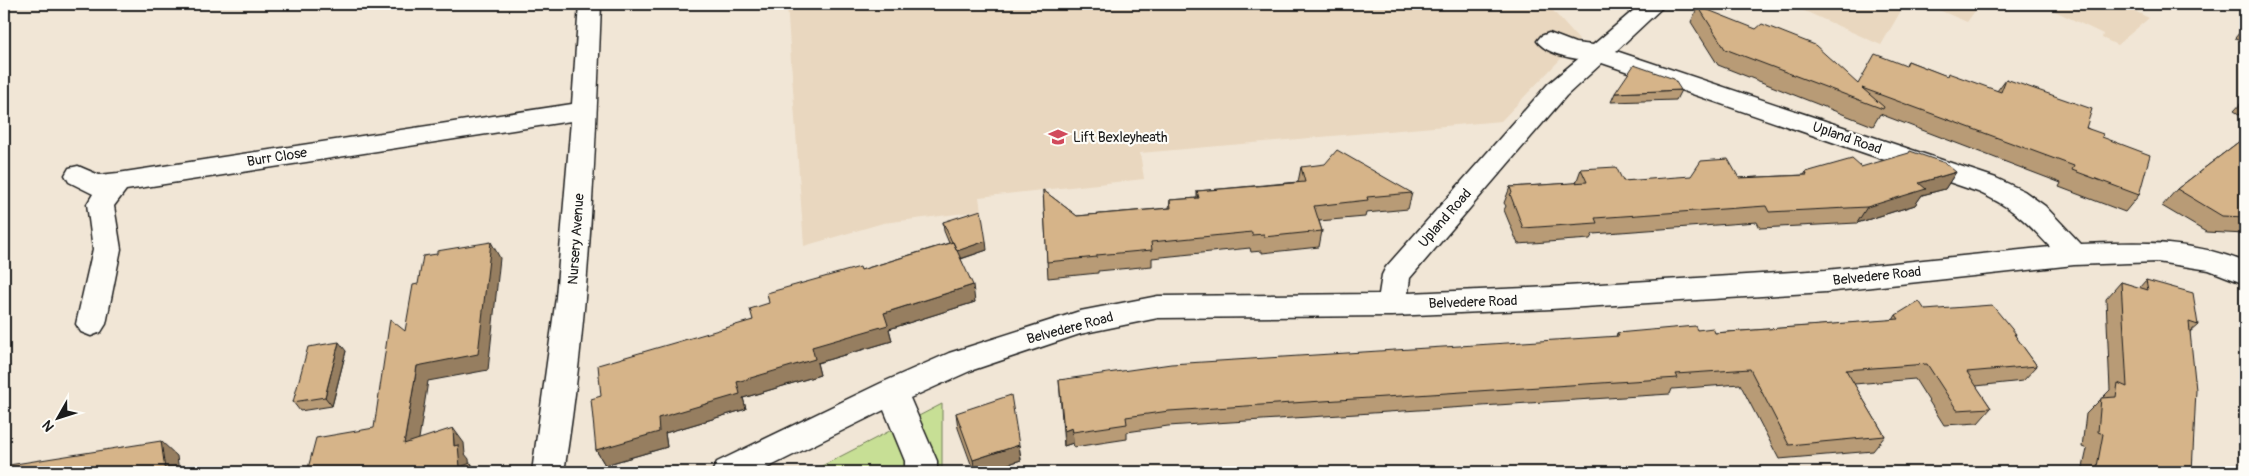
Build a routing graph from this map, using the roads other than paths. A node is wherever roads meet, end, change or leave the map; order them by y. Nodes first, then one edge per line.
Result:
1 (590, 4) edge
2 (1646, 5) edge
3 (1549, 41) dead end
4 (1599, 54) junction
5 (585, 110) junction
6 (78, 175) dead end
7 (118, 182) junction
8 (2074, 256) junction
9 (2245, 273) edge
10 (1392, 305) junction
11 (90, 324) dead end
12 (892, 392) junction
13 (548, 472) edge
14 (728, 472) edge
15 (921, 472) edge

1 - 5 street, Nursery Avenue
2 - 4 street, Upland Road
3 - 4 street
4 - 8 street, Upland Road
4 - 10 street, Upland Road
5 - 7 street, Burr Close
5 - 13 street, Nursery Avenue
6 - 7 street, Burr Close
7 - 11 street
8 - 9 street, Belvedere Road
8 - 10 street, Belvedere Road
10 - 12 street, Belvedere Road
12 - 14 street, Belvedere Road
12 - 15 street

